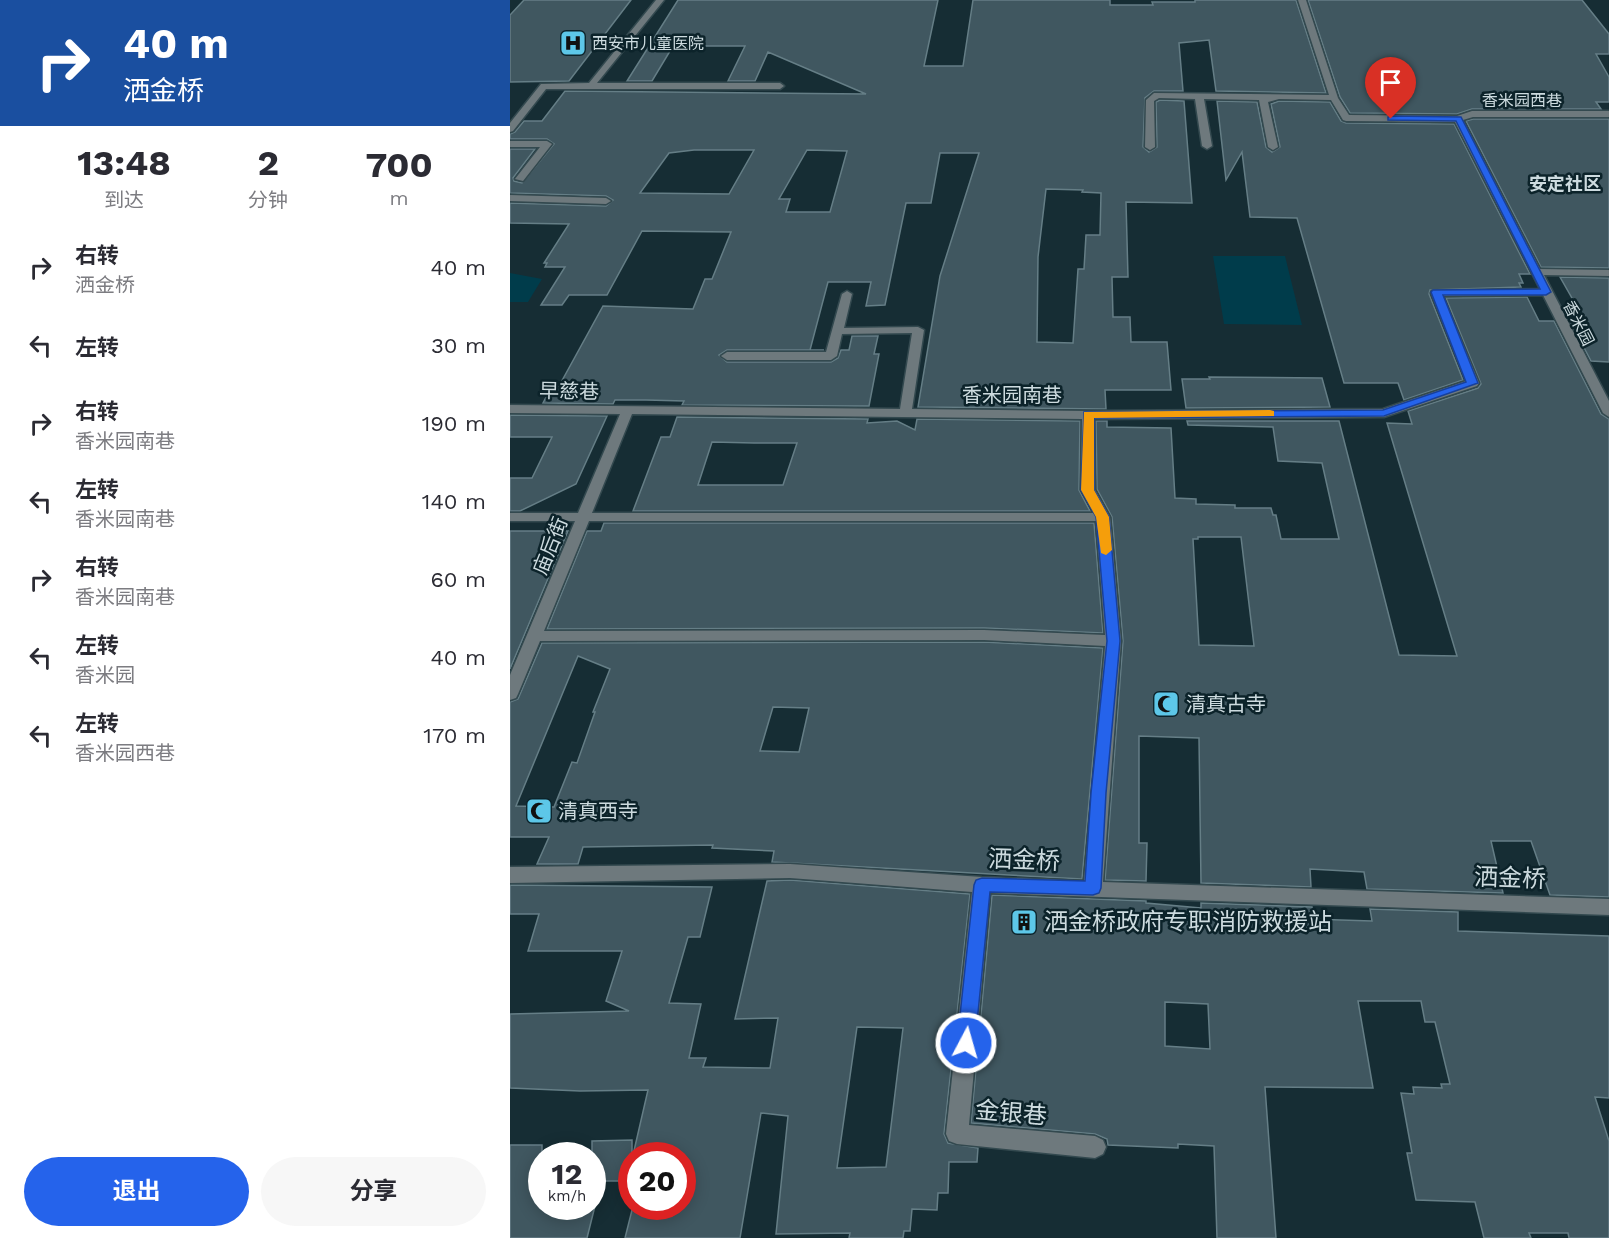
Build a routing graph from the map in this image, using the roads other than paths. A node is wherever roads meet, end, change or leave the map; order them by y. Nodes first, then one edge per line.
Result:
1 (660, 0) edge
2 (1302, 0) edge
3 (591, 86) junction
4 (780, 86) dead end
5 (1198, 96) junction
6 (1268, 98) junction
7 (1334, 98) junction
8 (1609, 114) edge
9 (1458, 119) junction
10 (510, 129) edge
11 (510, 144) edge
12 (1207, 146) dead end
13 (1150, 147) dead end
14 (1274, 147) dead end
15 (520, 179) dead end
16 (510, 198) edge
17 (606, 201) dead end
18 (1535, 272) junction
19 (1609, 273) edge
20 (1546, 292) junction
21 (847, 294) dead end
22 (838, 330) junction
23 (727, 356) dead end
24 (1596, 388) junction
25 (1609, 388) edge
26 (510, 410) edge
27 (627, 412) junction
28 (1609, 413) edge
29 (905, 414) junction
30 (1088, 415) junction
31 (510, 517) edge
32 (583, 517) junction
33 (1102, 517) junction
34 (535, 636) junction
35 (1113, 641) junction
36 (510, 694) edge
37 (510, 875) edge
38 (982, 885) junction
39 (1093, 888) junction
40 (1609, 907) edge
41 (1095, 1147) dead end

1 - 3 street
2 - 7 street, 香米园西巷
3 - 4 street
3 - 10 street
5 - 6 street
5 - 12 street
5 - 13 street
6 - 7 street
6 - 14 street
7 - 9 street, 香米园西巷
8 - 9 street, 香米园西巷
9 - 18 street, 香米园
11 - 15 street
16 - 17 street
18 - 19 street
18 - 20 street, 香米园
20 - 24 street, 香米园
20 - 30 street, 香米园南巷
21 - 22 street
22 - 23 street
22 - 29 street
24 - 25 street
24 - 28 street, 香米园
26 - 27 street, 早慈巷
27 - 29 street, 香米园南巷
27 - 32 street, 庙后街
29 - 30 street, 香米园南巷
30 - 33 street
31 - 32 street
32 - 33 street
32 - 34 street, 庙后街
33 - 35 street
34 - 35 street
34 - 36 street, 庙后街
35 - 39 street
37 - 38 street, 洒金桥
38 - 39 street, 洒金桥
38 - 41 street, 金银巷
39 - 40 street, 洒金桥

